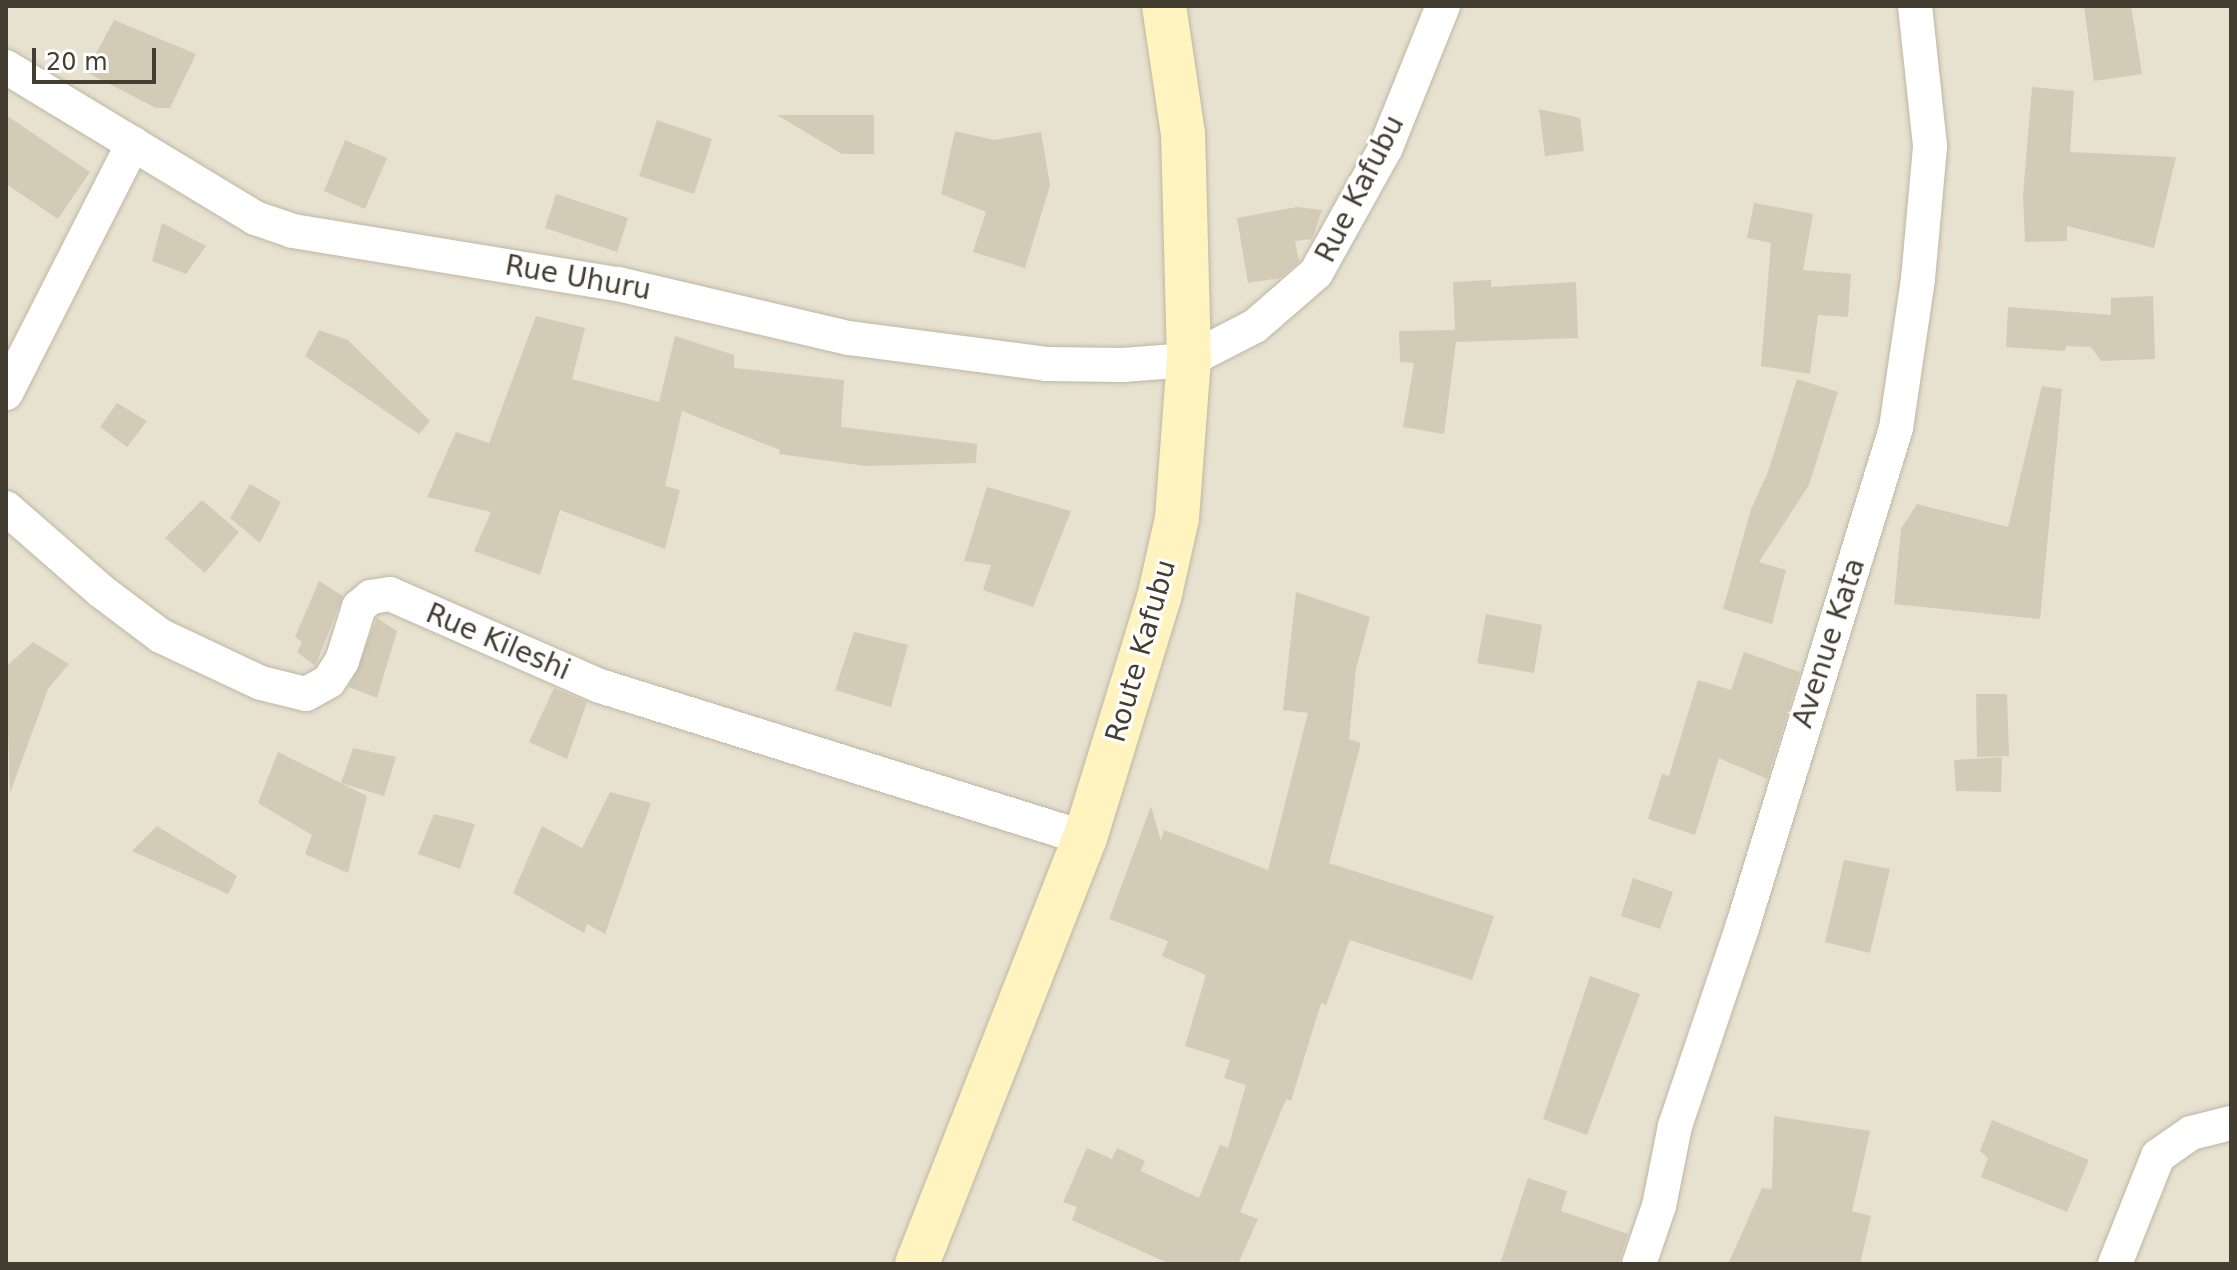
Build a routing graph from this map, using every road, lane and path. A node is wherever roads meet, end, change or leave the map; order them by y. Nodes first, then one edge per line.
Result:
1 (1164, 6) edge
2 (1443, 6) edge
3 (1915, 6) edge
4 (6, 67) edge
5 (133, 144) junction
6 (1189, 360) junction
7 (6, 393) edge
8 (6, 508) edge
9 (1085, 838) junction
10 (2231, 1123) edge
11 (917, 1264) edge
12 (1639, 1264) edge
13 (2115, 1264) edge

1 - 6 main road, Route Kafubu
2 - 6 street, Rue Kafubu
3 - 12 street, Avenue Kata
4 - 5 street, Rue Uhuru
5 - 6 street, Rue Uhuru
5 - 7 street
6 - 9 main road, Route Kafubu
8 - 9 street, Rue Kileshi
9 - 11 main road, Route Kafubu
10 - 13 street

